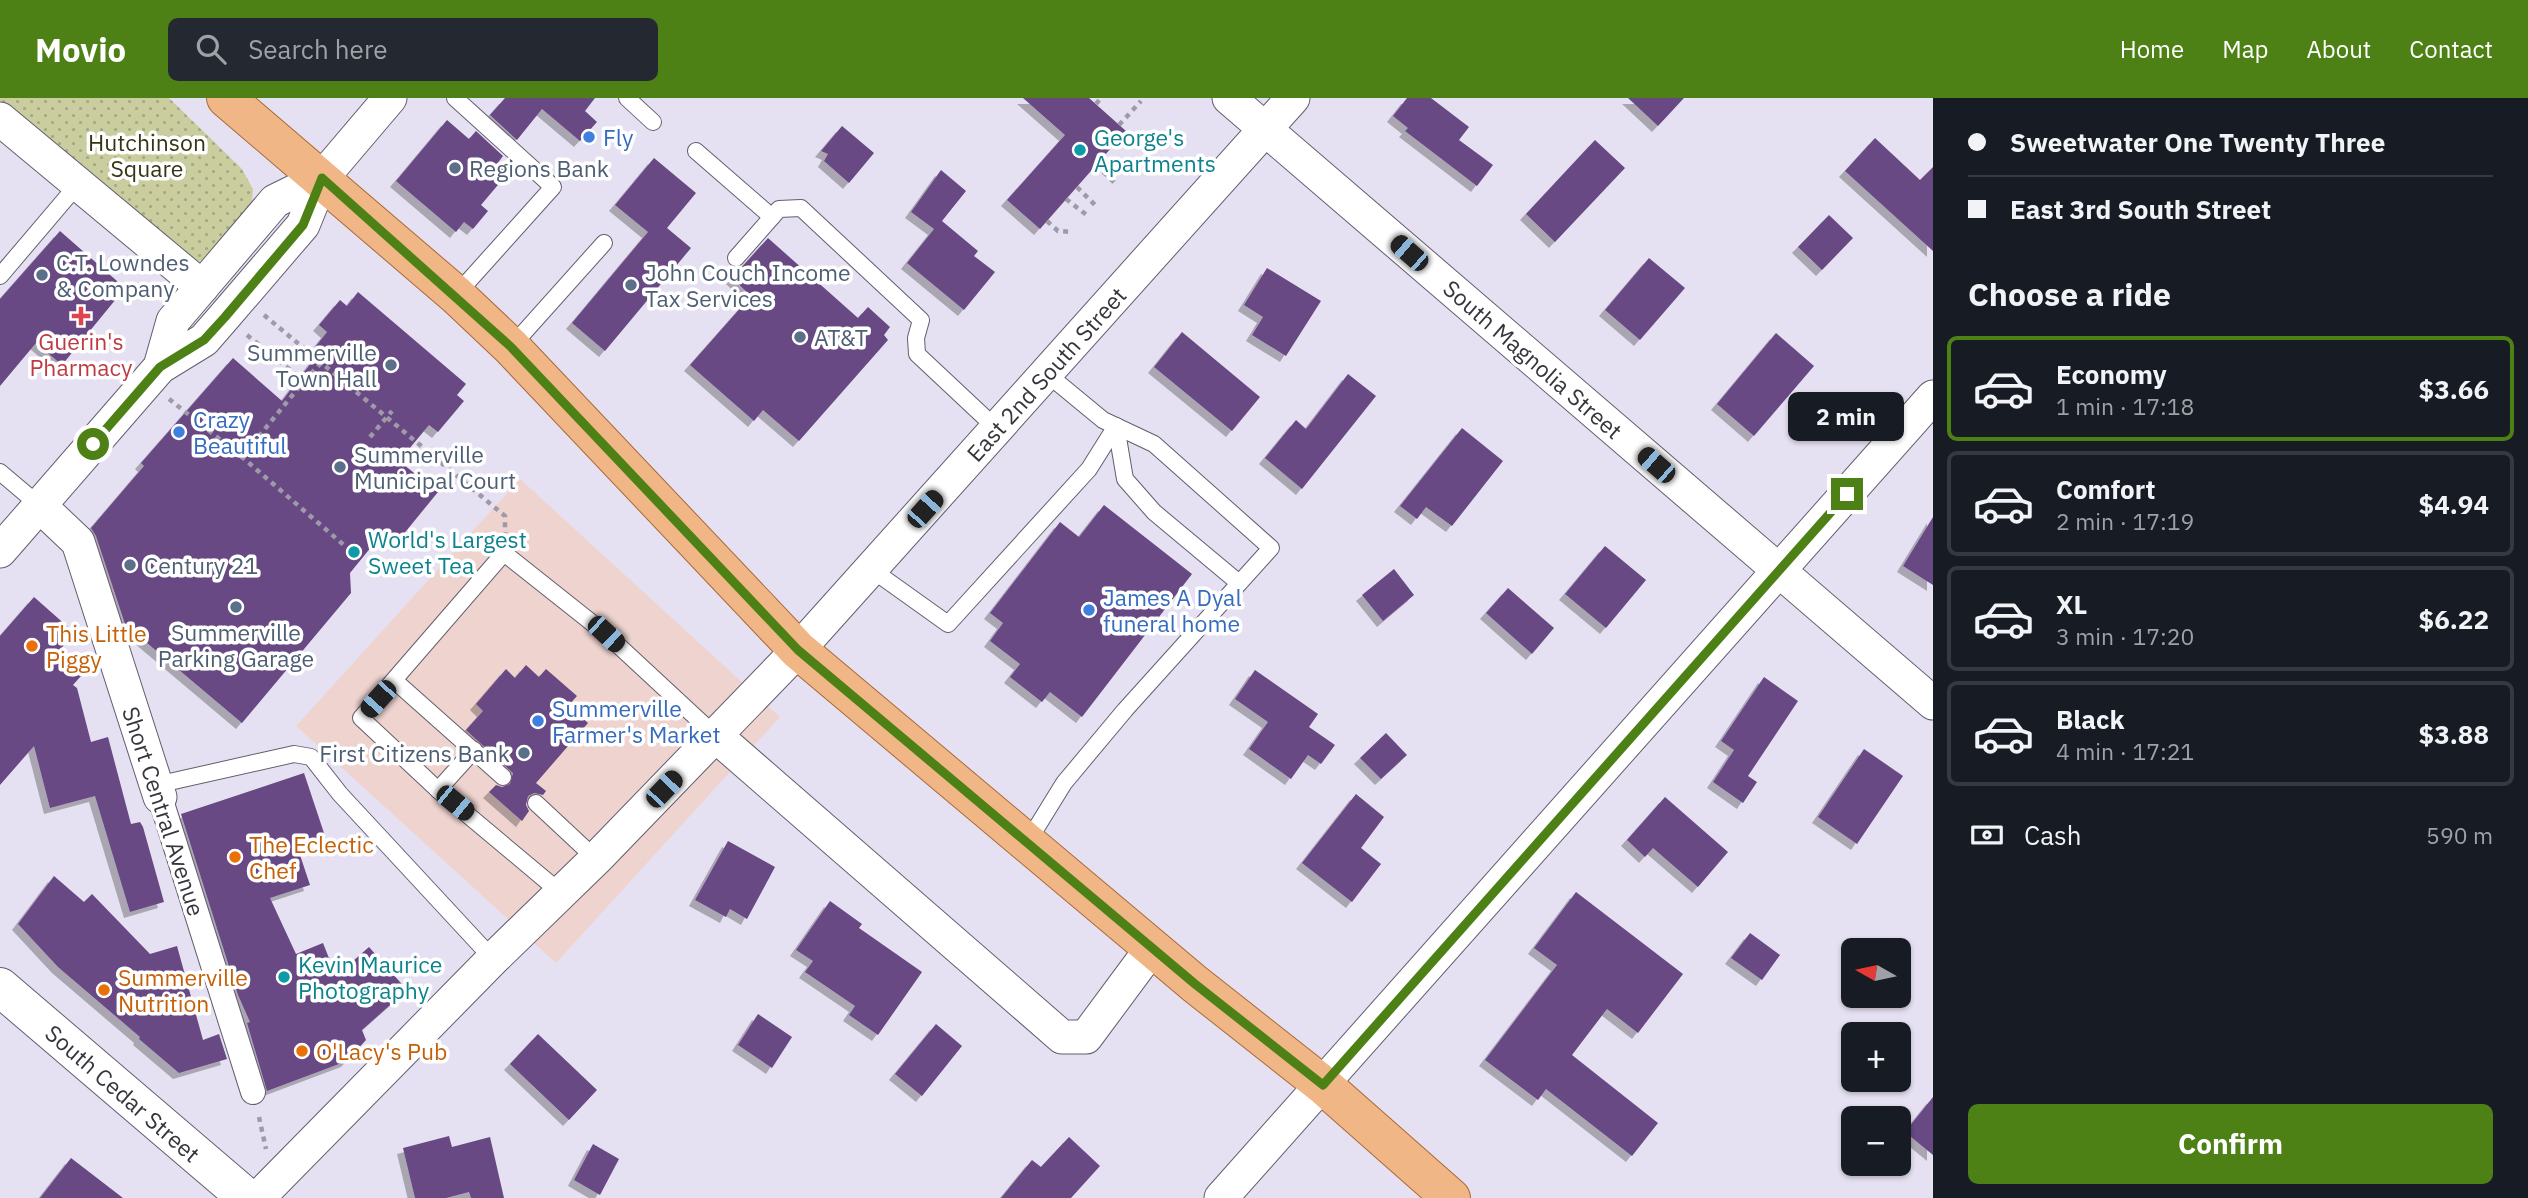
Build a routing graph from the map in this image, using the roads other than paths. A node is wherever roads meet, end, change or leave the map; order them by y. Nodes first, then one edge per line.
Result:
1 (226, 98) edge
2 (390, 98) edge
3 (455, 98) edge
4 (627, 98) edge
5 (1229, 98) edge
6 (1293, 98) edge
7 (0, 119) edge
8 (653, 122) dead end
9 (1265, 129) junction
10 (696, 151) dead end
11 (322, 178) junction
12 (79, 183) junction
13 (772, 217) junction
14 (604, 243) dead end
15 (736, 258) dead end
16 (0, 276) edge
17 (202, 287) junction
18 (456, 295) junction
19 (511, 347) junction
20 (1046, 373) junction
21 (154, 375) junction
22 (1933, 397) edge
23 (1116, 426) junction
24 (997, 429) junction
25 (0, 472) edge
26 (39, 505) junction
27 (0, 551) edge
28 (871, 569) junction
29 (1779, 571) junction
30 (1239, 583) junction
31 (798, 650) junction
32 (395, 681) junction
33 (1933, 703) edge
34 (716, 736) junction
35 (474, 750) junction
36 (503, 777) dead end
37 (438, 790) junction
38 (158, 791) junction
39 (536, 803) dead end
40 (1027, 843) junction
41 (596, 859) junction
42 (561, 893) junction
43 (1152, 948) junction
44 (493, 960) junction
45 (0, 987) edge
46 (1323, 1085) junction
47 (253, 1092) road end
48 (259, 1192) edge
49 (1221, 1198) edge
50 (1451, 1198) edge

1 - 11 main road
2 - 11 street
3 - 18 lane
4 - 8 lane
5 - 9 street, South Magnolia Street
6 - 9 street, East 2nd South Street
7 - 12 street
9 - 20 street, East 2nd South Street
9 - 29 street, South Magnolia Street
10 - 13 lane
11 - 17 street
11 - 18 main road
11 - 21 street
12 - 16 lane
12 - 17 street
13 - 15 lane
13 - 24 lane
14 - 19 lane
17 - 21 street
18 - 19 main road
19 - 31 main road
20 - 23 lane
20 - 24 street, East 2nd South Street
21 - 26 street
22 - 29 street
23 - 28 lane
23 - 30 lane
23 - 30 lane
24 - 28 street, East 2nd South Street
25 - 26 lane
26 - 27 street
26 - 38 street, Short Central Avenue
28 - 31 street, East 2nd South Street
29 - 33 street, South Magnolia Street
29 - 46 street
30 - 40 lane
31 - 34 street, East 2nd South Street
31 - 40 main road
32 - 34 lane
32 - 35 lane
32 - 37 lane
34 - 41 street, East 2nd South Street
34 - 43 street
35 - 36 lane
35 - 37 lane
37 - 42 lane
38 - 44 lane
38 - 47 street, Short Central Avenue
39 - 41 lane
40 - 43 main road
41 - 42 street, East 2nd South Street
42 - 44 street, East 2nd South Street
43 - 46 main road
44 - 48 street, East 2nd South Street
45 - 48 street, South Cedar Street
46 - 49 street
46 - 50 main road

